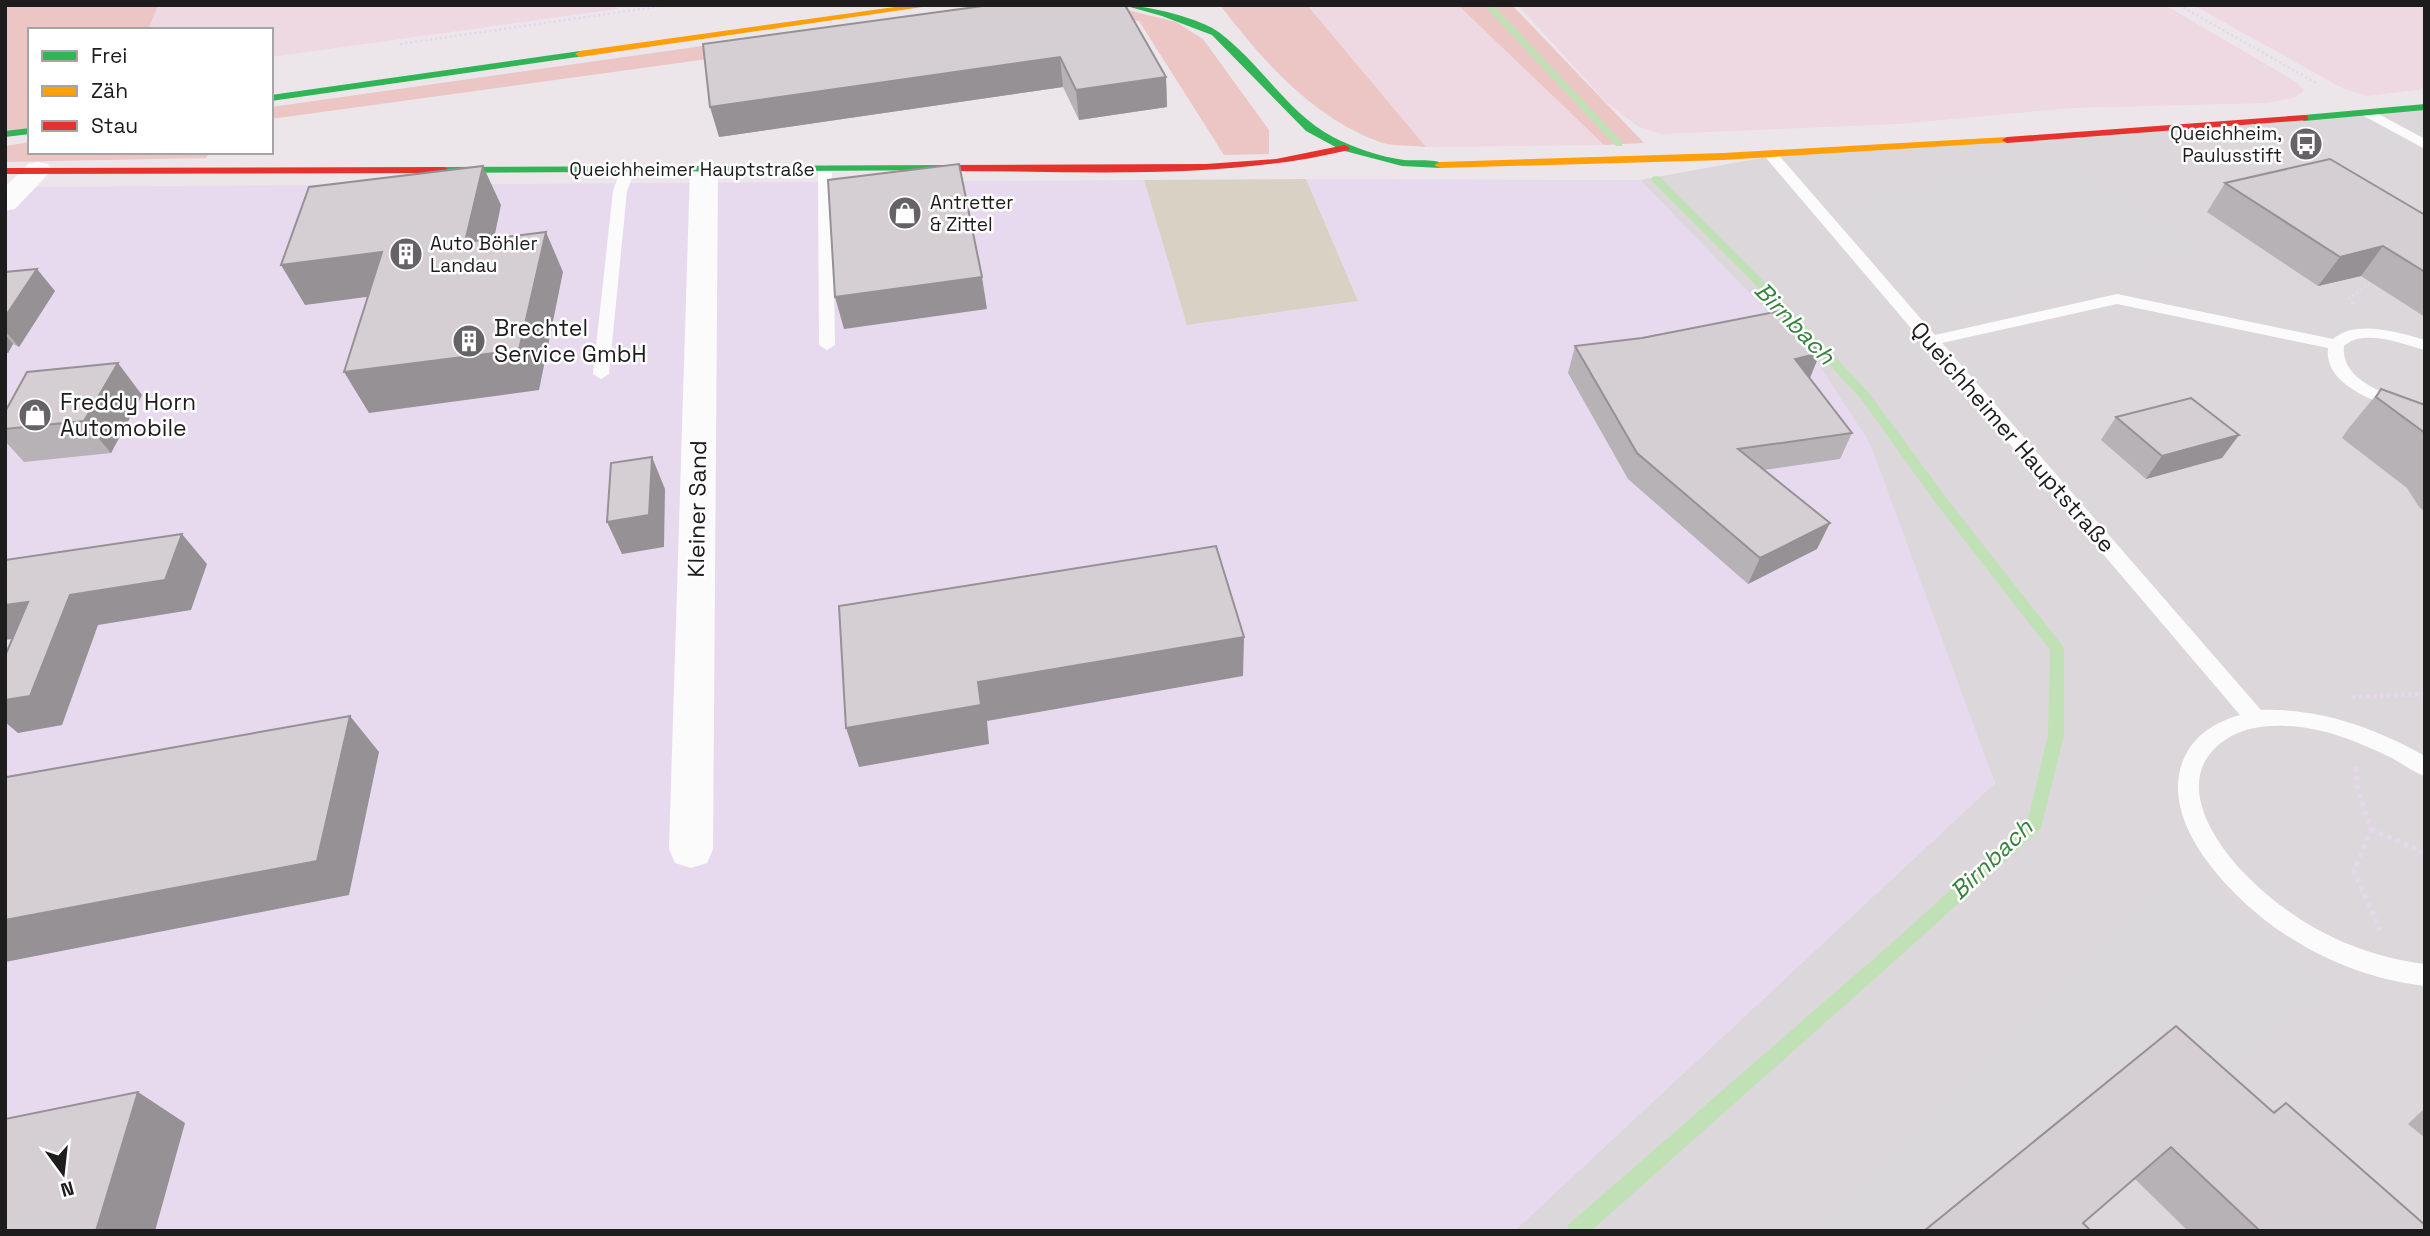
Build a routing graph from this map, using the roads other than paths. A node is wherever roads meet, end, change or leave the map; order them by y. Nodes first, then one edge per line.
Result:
1 (931, 5) edge
2 (1128, 5) edge
3 (1161, 10) edge
4 (1206, 11) dead end
5 (1215, 33) junction
6 (273, 98) edge
7 (2425, 107) edge
8 (2369, 113) junction
9 (28, 131) edge
10 (5, 134) edge
11 (2425, 145) edge
12 (1345, 148) junction
13 (1772, 156) junction
14 (628, 169) junction
15 (704, 169) junction
16 (825, 169) junction
17 (38, 170) junction
18 (5, 171) edge
19 (5, 203) edge
20 (1931, 341) junction
21 (827, 345) dead end
22 (2337, 345) junction
23 (2425, 345) edge
24 (601, 374) dead end
25 (2425, 411) edge
26 (2255, 718) junction
27 (2425, 767) edge
28 (691, 849) dead end
29 (2425, 975) edge

1 - 6 street
2 - 3 street
3 - 5 street
4 - 5 street
5 - 12 street, Queichheimer Hauptstraße
7 - 8 street, Queichheimer Hauptstraße
8 - 11 lane
8 - 13 street, Queichheimer Hauptstraße
9 - 10 street
12 - 13 street, Queichheimer Hauptstraße
12 - 16 street, Queichheimer Hauptstraße
13 - 20 lane, Queichheimer Hauptstraße
14 - 15 street, Queichheimer Hauptstraße
14 - 17 street, Queichheimer Hauptstraße
14 - 24 lane
15 - 16 street, Queichheimer Hauptstraße
15 - 28 street, Kleiner Sand
16 - 21 lane
17 - 18 street, Queichheimer Hauptstraße
17 - 19 street
20 - 22 lane
20 - 26 lane, Queichheimer Hauptstraße
22 - 23 lane
22 - 25 lane
26 - 27 lane
26 - 29 lane

